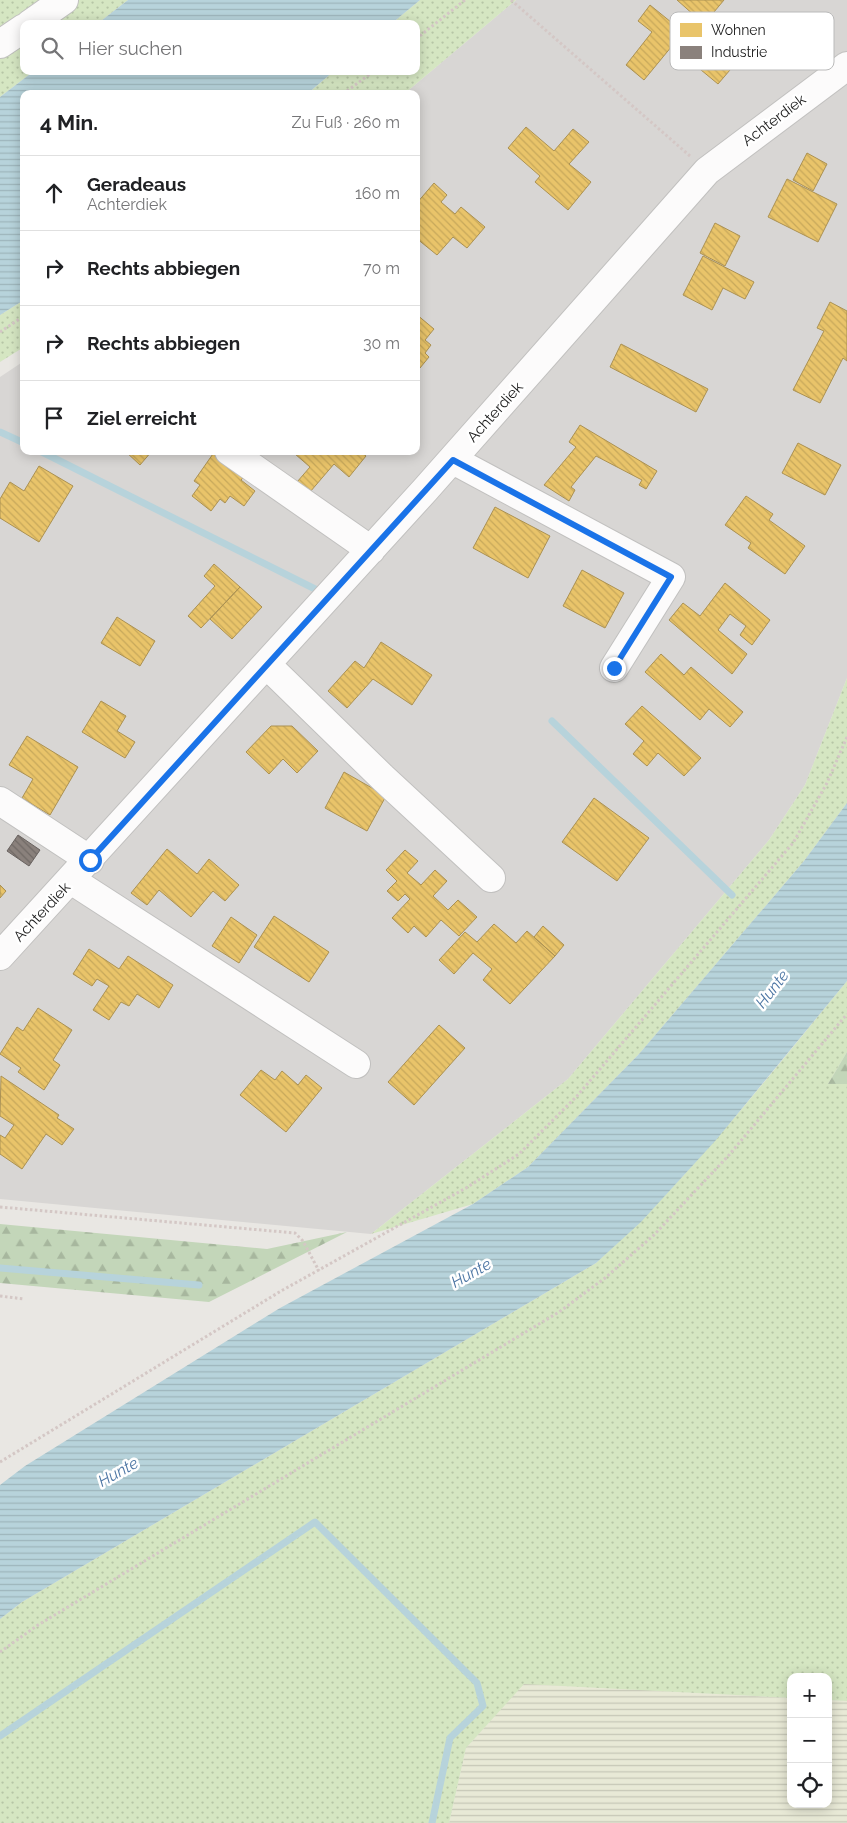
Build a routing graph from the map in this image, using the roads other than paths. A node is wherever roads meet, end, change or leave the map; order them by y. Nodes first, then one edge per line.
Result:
1 (64, 0) edge
2 (36, 20) edge
3 (20, 31) edge
4 (0, 44) edge
5 (847, 66) edge
6 (235, 455) edge
7 (453, 460) junction
8 (371, 550) junction
9 (267, 665) junction
10 (614, 668) dead end
11 (0, 800) edge
12 (90, 860) junction
13 (491, 878) dead end
14 (71, 880) junction
15 (0, 956) edge
16 (356, 1064) dead end

1 - 2 street
3 - 4 street
5 - 7 street, Achterdiek
6 - 8 street
7 - 8 street, Achterdiek
7 - 10 street
8 - 9 street, Achterdiek
9 - 12 street, Achterdiek
9 - 13 street
11 - 12 street
12 - 14 street, Achterdiek
14 - 15 street, Achterdiek
14 - 16 street

